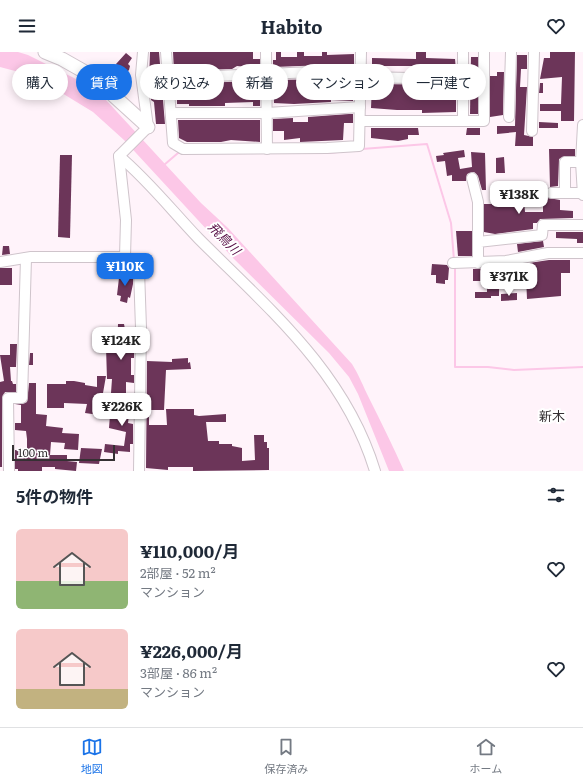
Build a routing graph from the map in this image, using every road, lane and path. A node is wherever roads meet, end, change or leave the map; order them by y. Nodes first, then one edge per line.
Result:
1 (45, 52) edge
2 (143, 52) edge
3 (166, 52) edge
4 (266, 52) edge
5 (361, 52) edge
6 (463, 52) edge
7 (484, 52) edge
8 (511, 52) edge
9 (534, 52) edge
10 (167, 64) edge
11 (267, 64) edge
12 (361, 64) edge
13 (463, 64) edge
14 (170, 100) edge
15 (266, 100) edge
16 (360, 100) edge
17 (463, 100) edge
18 (360, 107) junction
19 (171, 113) junction
20 (266, 113) junction
21 (509, 117) dead end
22 (463, 120) junction
23 (360, 121) junction
24 (583, 127) edge
25 (147, 128) junction
26 (532, 131) dead end
27 (266, 149) junction
28 (120, 155) junction
29 (582, 162) edge
30 (472, 178) dead end
31 (551, 192) dead end
32 (565, 193) junction
33 (583, 194) edge
34 (583, 225) edge
35 (478, 242) junction
36 (583, 253) edge
37 (125, 257) junction
38 (26, 258) junction
39 (0, 262) edge
40 (453, 263) dead end
41 (478, 263) junction
42 (9, 471) edge
43 (139, 471) edge
44 (375, 471) edge

1 - 25 main road
2 - 25 street
3 - 10 street
4 - 11 street
5 - 12 street
6 - 13 street
7 - 22 street
8 - 21 street
9 - 26 street
14 - 19 street
15 - 20 street
16 - 18 street
17 - 22 street
18 - 20 street
18 - 23 street
19 - 20 street
19 - 27 street
20 - 27 street
22 - 23 street
23 - 27 street
24 - 29 street
25 - 28 street
28 - 37 street
28 - 44 street
29 - 32 street
29 - 33 street
30 - 35 street
31 - 32 street
32 - 33 street
34 - 35 street
35 - 41 street
36 - 41 street
37 - 38 street
37 - 43 street
38 - 39 street
38 - 42 street
40 - 41 street

